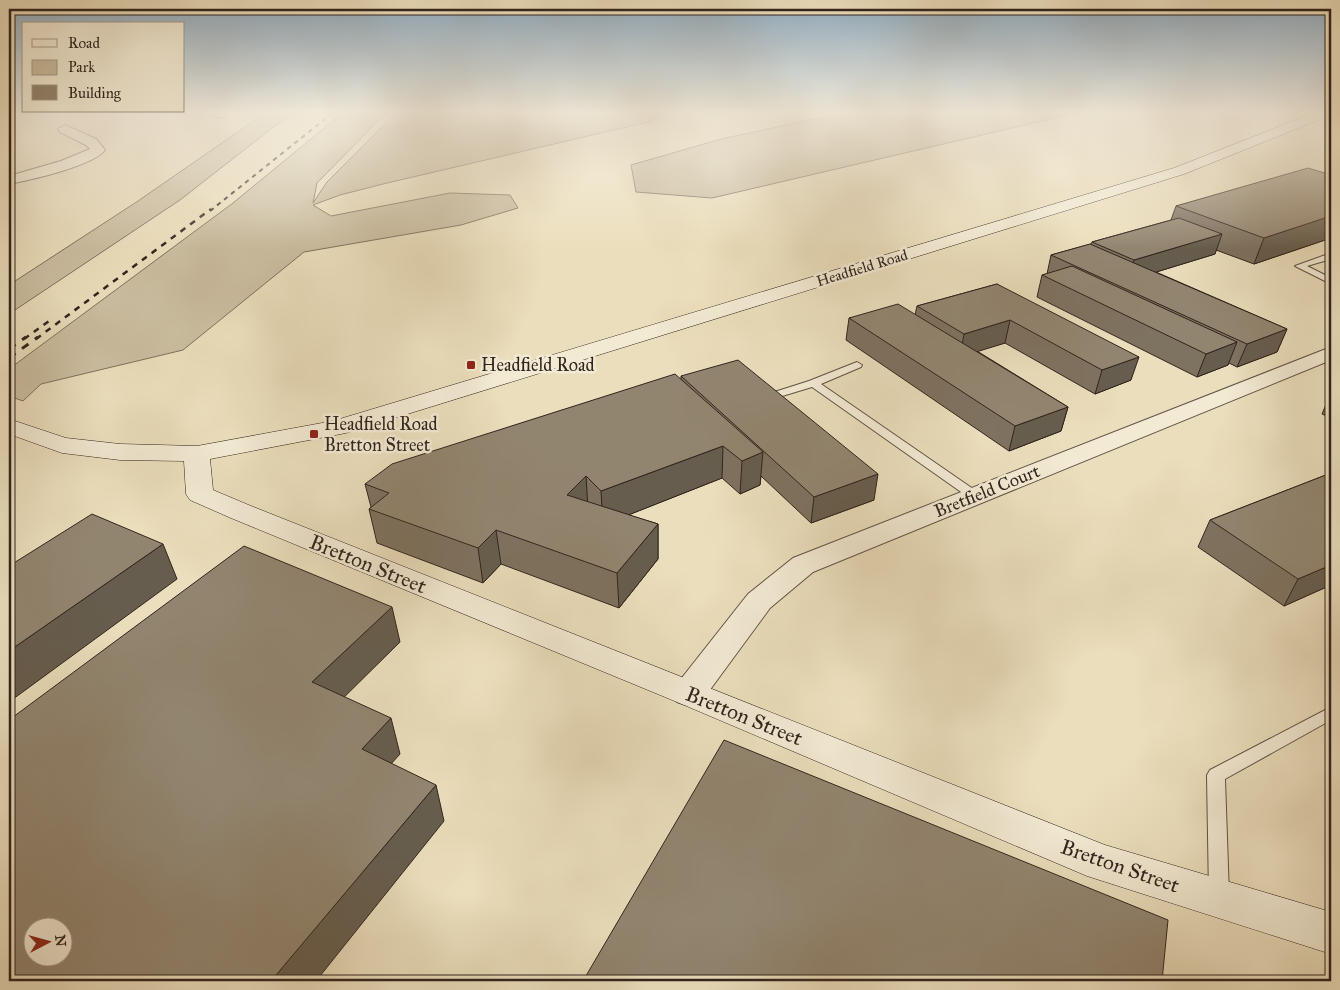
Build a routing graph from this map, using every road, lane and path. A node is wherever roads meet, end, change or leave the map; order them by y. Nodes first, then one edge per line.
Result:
1 (86, 157) edge
2 (1214, 157) edge
3 (9, 180) edge
4 (1331, 256) edge
5 (1331, 281) edge
6 (1331, 353) edge
7 (857, 365) dead end
8 (813, 384) junction
9 (769, 397) edge
10 (9, 426) edge
11 (197, 454) junction
12 (975, 496) junction
13 (689, 693) junction
14 (1331, 713) edge
15 (1219, 899) junction
16 (1331, 933) edge

1 - 3 street
2 - 11 street, Headfield Road
4 - 5 lane
6 - 12 street, Bretfield Court
7 - 8 lane
8 - 9 lane
8 - 12 lane
10 - 11 street, Headfield Road
11 - 13 street, Bretton Street
12 - 13 street, Bretfield Court
13 - 15 street, Bretton Street
14 - 15 lane
15 - 16 street, Bretton Street

